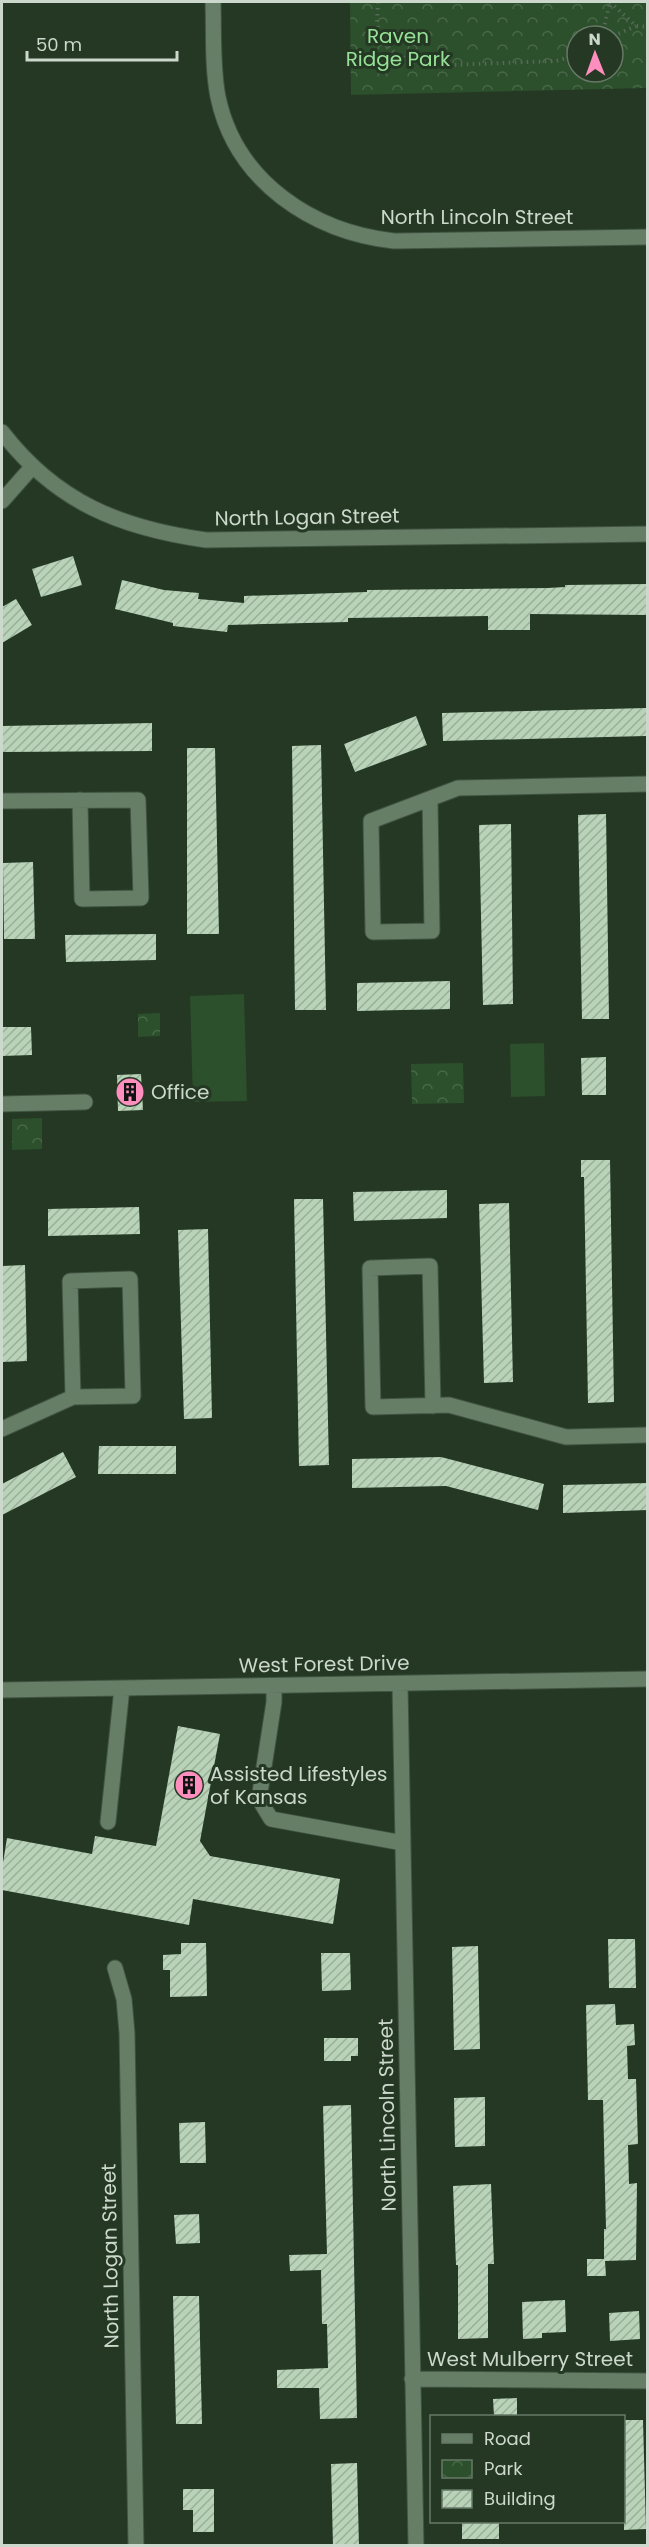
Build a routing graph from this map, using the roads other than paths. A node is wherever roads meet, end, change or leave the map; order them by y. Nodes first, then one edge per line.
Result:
1 (213, 2) edge
2 (648, 237) edge
3 (2, 432) edge
4 (33, 466) junction
5 (2, 501) edge
6 (648, 534) edge
7 (648, 784) edge
8 (430, 799) junction
9 (80, 800) junction
10 (2, 801) edge
11 (85, 1102) dead end
12 (2, 1104) edge
13 (73, 1397) junction
14 (433, 1406) junction
15 (2, 1429) edge
16 (648, 1435) edge
17 (648, 1679) edge
18 (400, 1683) junction
19 (274, 1686) junction
20 (122, 1688) junction
21 (2, 1690) edge
22 (108, 1822) dead end
23 (403, 1843) junction
24 (115, 1968) dead end
25 (412, 2379) junction
26 (648, 2381) edge
27 (136, 2546) edge
28 (416, 2546) edge

1 - 2 street, North Lincoln Street
3 - 4 street, North Logan Street
4 - 5 street
4 - 6 street, North Logan Street
7 - 8 street
8 - 8 street
9 - 9 street
9 - 10 street
11 - 12 street
13 - 13 street
13 - 15 street
14 - 14 street
14 - 16 street
17 - 18 street, West Forest Drive
18 - 19 street, West Forest Drive
18 - 23 street, North Lincoln Street
19 - 20 street, West Forest Drive
19 - 23 street
20 - 21 street, West Forest Drive
20 - 22 street
23 - 25 street, North Lincoln Street
24 - 27 street, North Logan Street
25 - 26 street, West Mulberry Street
25 - 28 street, North Lincoln Street

